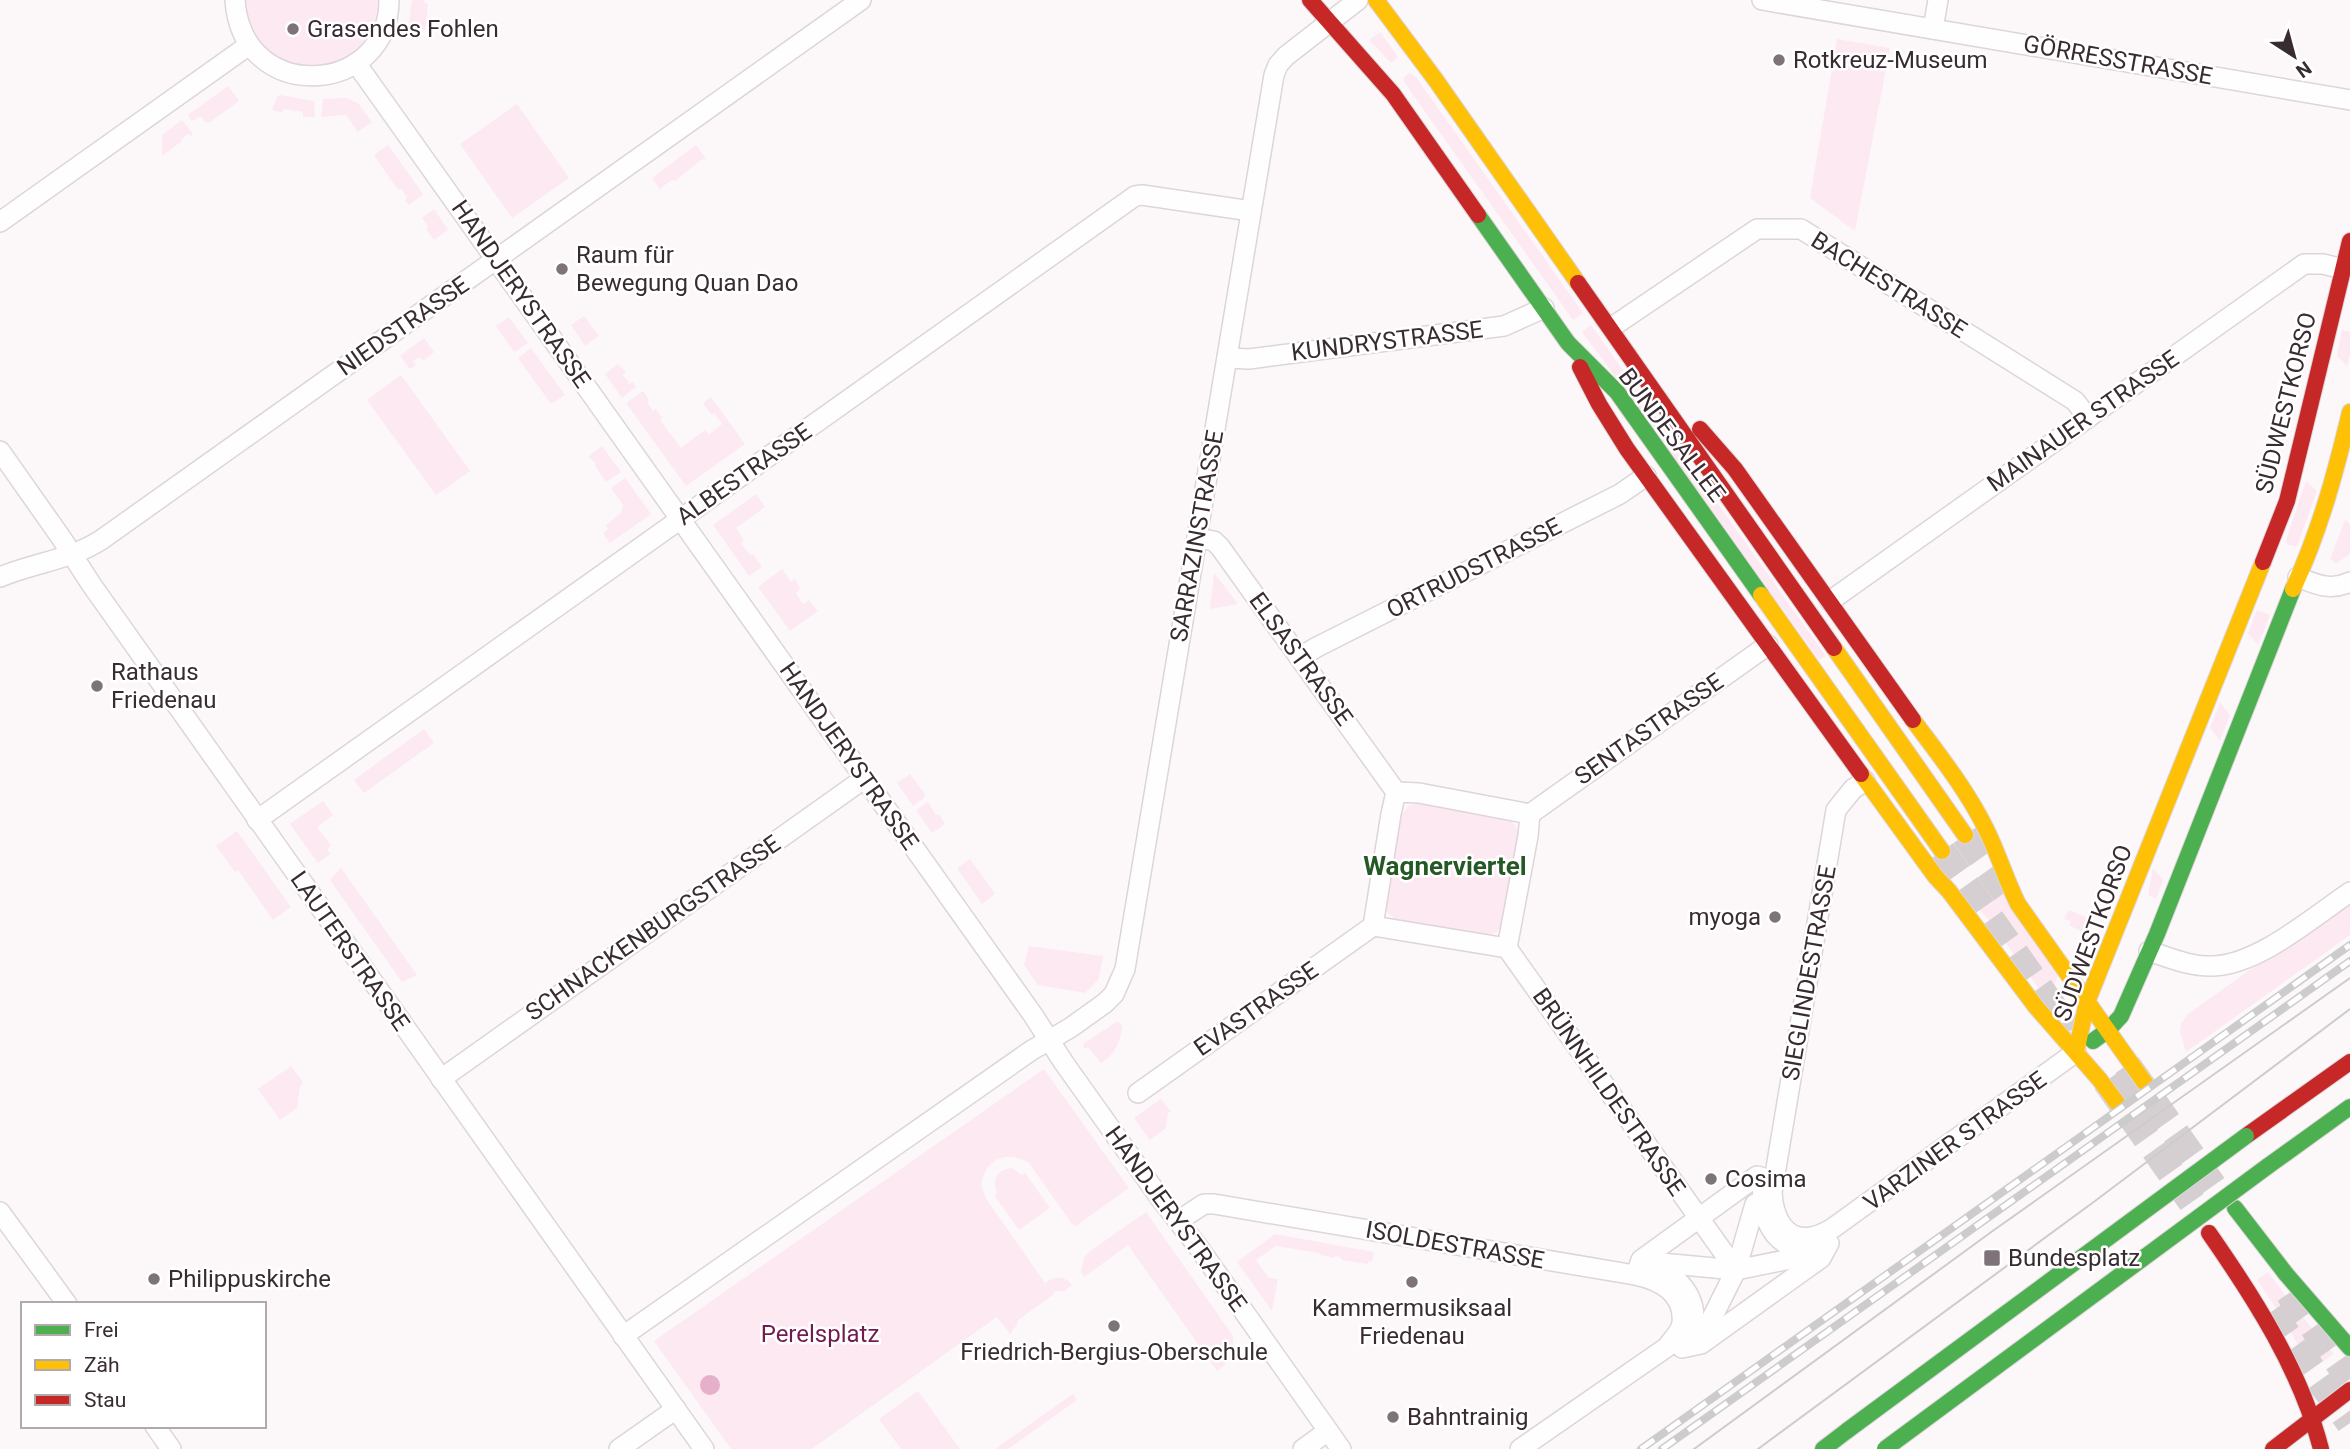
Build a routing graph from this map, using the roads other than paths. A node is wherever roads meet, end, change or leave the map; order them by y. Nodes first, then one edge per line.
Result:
1 (235, 0) edge
2 (389, 0) edge
3 (861, 0) edge
4 (1310, 0) edge
5 (1358, 0) edge
6 (1376, 0) edge
7 (1762, 0) edge
8 (1938, 0) edge
9 (1330, 22) junction
10 (1933, 29) junction
11 (249, 45) junction
12 (1417, 54) junction
13 (356, 63) junction
14 (1391, 75) junction
15 (2350, 100) edge
16 (1251, 211) junction
17 (0, 222) edge
18 (2350, 242) edge
19 (496, 260) junction
20 (2347, 269) edge
21 (1544, 308) junction
22 (1612, 327) junction
23 (1568, 343) junction
24 (1227, 358) junction
25 (1662, 400) junction
26 (2350, 412) edge
27 (2088, 418) junction
28 (0, 451) edge
29 (1646, 476) junction
30 (680, 519) junction
31 (1197, 538) junction
32 (72, 555) junction
33 (2281, 570) junction
34 (0, 577) edge
35 (2350, 582) edge
36 (1830, 601) junction
37 (1768, 645) junction
38 (1300, 657) junction
39 (865, 778) junction
40 (1865, 781) junction
41 (1396, 792) junction
42 (1530, 814) junction
43 (1980, 817) junction
44 (257, 820) junction
45 (1958, 849) junction
46 (1921, 857) junction
47 (2350, 892) edge
48 (1373, 926) junction
49 (1507, 948) junction
50 (2149, 951) junction
51 (2087, 1002) junction
52 (2108, 1030) junction
53 (1050, 1040) junction
54 (2076, 1052) junction
55 (2350, 1062) edge
56 (441, 1079) junction
57 (2145, 1083) dead end
58 (1138, 1093) dead end
59 (2117, 1103) dead end
60 (2350, 1107) edge
61 (1762, 1187) junction
62 (2235, 1208) dead end
63 (0, 1212) edge
64 (1178, 1221) junction
65 (1703, 1224) junction
66 (2209, 1233) dead end
67 (1814, 1255) junction
68 (1652, 1263) junction
69 (1736, 1270) junction
70 (66, 1302) edge
71 (623, 1336) junction
72 (1699, 1343) junction
73 (2350, 1348) edge
74 (2350, 1390) edge
75 (676, 1409) junction
76 (2313, 1416) junction
77 (156, 1428) edge
78 (1328, 1431) junction
79 (171, 1449) edge
80 (619, 1449) edge
81 (704, 1449) edge
82 (1303, 1449) edge
83 (1341, 1449) edge
84 (1520, 1449) edge
85 (1823, 1449) edge
86 (1885, 1449) edge
87 (2273, 1449) edge
88 (2320, 1449) edge

1 - 11 street
2 - 13 street
3 - 19 street, NIEDSTRASSE
4 - 9 main road, BUNDESALLEE
5 - 9 street, SARRAZINSTRASSE
6 - 12 main road, BUNDESALLEE
7 - 10 street, GÖRRESSTRASSE
8 - 10 street
9 - 14 main road, BUNDESALLEE
9 - 16 street, SARRAZINSTRASSE
10 - 15 street, GÖRRESSTRASSE
11 - 13 street
11 - 17 street
12 - 14 main road
12 - 22 main road, BUNDESALLEE
13 - 19 street, HANDJERYSTRASSE
14 - 21 main road, BUNDESALLEE
16 - 24 street, SARRAZINSTRASSE
16 - 30 street, ALBESTRASSE
18 - 20 main road, SÜDWESTKORSO
19 - 30 street, HANDJERYSTRASSE
19 - 32 street, NIEDSTRASSE
20 - 27 street, MAINAUER STRASSE
20 - 33 main road, SÜDWESTKORSO
21 - 23 main road, BUNDESALLEE
21 - 24 street, KUNDRYSTRASSE
22 - 25 main road, BUNDESALLEE
22 - 27 street, BACHESTRASSE
23 - 29 main road
23 - 45 main road, BUNDESALLEE
24 - 31 street, SARRAZINSTRASSE
25 - 36 main road
25 - 45 main road, BUNDESALLEE
26 - 33 main road, SÜDWESTKORSO
27 - 36 street, MAINAUER STRASSE
28 - 32 street, LAUTERSTRASSE
29 - 37 main road
29 - 38 street, ORTRUDSTRASSE
30 - 39 street, HANDJERYSTRASSE
30 - 44 street, ALBESTRASSE
31 - 38 street, ELSASTRASSE
31 - 53 street, SARRAZINSTRASSE
32 - 34 street, NIEDSTRASSE
32 - 44 street, LAUTERSTRASSE
33 - 35 street
33 - 50 main road, SÜDWESTKORSO
33 - 51 main road, SÜDWESTKORSO
36 - 43 main road
37 - 40 main road
37 - 42 street, SENTASTRASSE
38 - 41 street, ELSASTRASSE
39 - 53 street, HANDJERYSTRASSE
39 - 56 street, SCHNACKENBURGSTRASSE
40 - 46 main road
40 - 61 street, SIEGLINDESTRASSE
41 - 42 street
41 - 48 street
42 - 49 street
43 - 45 main road
43 - 51 main road
44 - 56 street, LAUTERSTRASSE
45 - 46 main road
46 - 54 main road
47 - 50 street
48 - 49 street
48 - 58 street, EVASTRASSE
49 - 65 street, BRÜNNHILDESTRASSE
50 - 52 main road, SÜDWESTKORSO
51 - 52 main road
51 - 54 main road, SÜDWESTKORSO
52 - 54 main road, SÜDWESTKORSO
52 - 57 main road
53 - 64 street, HANDJERYSTRASSE
53 - 71 street
54 - 59 main road
54 - 61 street, VARZINER STRASSE
55 - 85 main road, bridge
56 - 71 street, LAUTERSTRASSE
60 - 86 main road, bridge
61 - 65 street
61 - 67 street
61 - 67 street
61 - 69 street
62 - 73 main road
63 - 70 street
64 - 78 street, HANDJERYSTRASSE
64 - 84 street, ISOLDESTRASSE
65 - 68 street
65 - 69 street, BRÜNNHILDESTRASSE
66 - 76 main road
67 - 69 street
67 - 72 street
68 - 69 street
68 - 72 street
69 - 72 street
71 - 75 street, LAUTERSTRASSE
74 - 76 main road
75 - 80 street
75 - 81 street, LAUTERSTRASSE
76 - 87 main road
76 - 88 main road
77 - 79 street
78 - 82 street
78 - 83 street, HANDJERYSTRASSE

